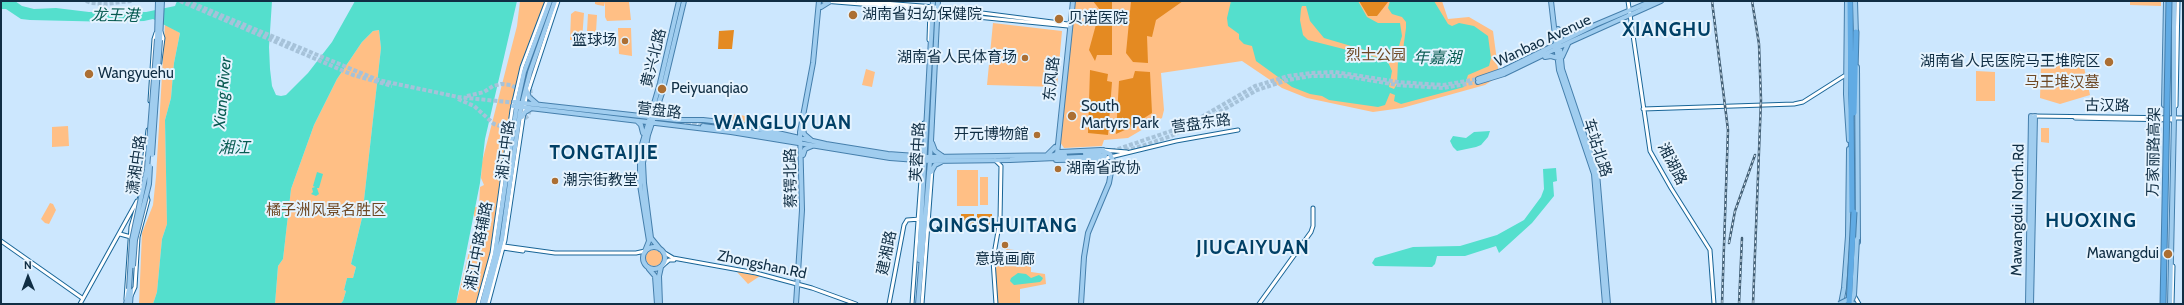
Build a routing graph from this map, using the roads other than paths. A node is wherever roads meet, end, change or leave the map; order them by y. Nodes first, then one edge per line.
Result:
1 (547, 1) edge
2 (679, 1) edge
3 (684, 1) edge
4 (858, 1) edge
5 (933, 1) edge
6 (938, 1) edge
7 (1072, 1) edge
8 (1553, 1) edge
9 (1628, 1) edge
10 (1652, 1) edge
11 (1662, 1) edge
12 (1847, 1) edge
13 (1852, 1) edge
14 (2170, 1) edge
15 (2178, 1) edge
16 (160, 2) edge
17 (554, 2) edge
18 (829, 2) edge
19 (820, 3) edge
20 (934, 11) junction
21 (1630, 14) junction
22 (1847, 24) junction
23 (1068, 25) junction
24 (159, 30) junction
25 (1557, 31) junction
26 (1856, 32) junction
27 (1581, 33) junction
28 (1572, 41) junction
29 (1558, 46) junction
30 (540, 48) dead end
31 (1547, 49) junction
32 (1538, 58) junction
33 (1560, 60) junction
34 (1844, 76) dead end
35 (526, 86) junction
36 (527, 93) junction
37 (519, 105) junction
38 (539, 105) junction
39 (533, 108) junction
40 (1643, 110) junction
41 (1852, 115) junction
42 (522, 117) junction
43 (2033, 117) junction
44 (2164, 118) junction
45 (2175, 119) junction
46 (2183, 119) edge
47 (635, 120) junction
48 (651, 120) junction
49 (928, 121) junction
50 (667, 124) junction
51 (802, 128) junction
52 (768, 130) junction
53 (924, 131) junction
54 (646, 135) junction
55 (790, 135) junction
56 (929, 137) junction
57 (789, 141) junction
58 (801, 141) junction
59 (814, 144) junction
60 (1056, 145) junction
61 (933, 146) junction
62 (924, 148) junction
63 (1071, 151) junction
64 (1127, 152) junction
65 (802, 155) junction
66 (1046, 155) junction
67 (1101, 155) junction
68 (907, 157) junction
69 (1055, 157) junction
70 (928, 159) junction
71 (946, 159) junction
72 (994, 160) junction
73 (1112, 160) junction
74 (922, 166) junction
75 (932, 170) junction
76 (1110, 171) junction
77 (513, 173) dead end
78 (927, 176) junction
79 (140, 195) junction
80 (1313, 208) dead end
81 (920, 219) junction
82 (1857, 219) junction
83 (133, 221) junction
84 (142, 223) junction
85 (125, 224) junction
86 (504, 225) junction
87 (1857, 225) junction
88 (120, 234) junction
89 (130, 237) junction
90 (138, 237) junction
91 (1856, 237) junction
92 (650, 238) junction
93 (1, 241) edge
94 (498, 246) junction
95 (661, 250) junction
96 (645, 251) junction
97 (550, 254) dead end
98 (662, 266) junction
99 (647, 267) junction
100 (798, 285) junction
101 (130, 290) junction
102 (131, 297) junction
103 (1855, 297) junction
104 (82, 298) junction
105 (128, 303) edge
106 (1849, 303) edge
107 (80, 304) edge
108 (478, 304) edge
109 (482, 304) edge
110 (485, 304) edge
111 (488, 304) edge
112 (657, 304) edge
113 (660, 304) edge
114 (797, 304) edge
115 (853, 304) edge
116 (856, 304) edge
117 (889, 304) edge
118 (912, 304) edge
119 (917, 304) edge
120 (922, 304) edge
121 (996, 304) edge
122 (1080, 304) edge
123 (1259, 304) edge
124 (1606, 304) edge
125 (1714, 304) edge
126 (1836, 304) edge
127 (1840, 304) edge
128 (1859, 304) edge
129 (2028, 304) edge
130 (2031, 304) edge
131 (2163, 304) edge
132 (2171, 304) edge

1 - 37 street
2 - 48 main road, 黄兴北路
3 - 48 main road, 黄兴北路
4 - 20 street
5 - 20 main road, 芙蓉中路
6 - 20 main road, 芙蓉中路
7 - 23 main road, 东风路
7 - 60 main road, 东风路
8 - 25 main road, 车站北路
9 - 21 street, 湘湖路
10 - 21 main road, Wanbao Avenue
11 - 21 main road, Wanbao Avenue
12 - 22 main road
13 - 26 main road
13 - 41 highway
14 - 44 main road
14 - 45 main road
14 - 131 highway, 万家丽路高架, bridge
15 - 45 street
16 - 24 main road, 潇湘中路
17 - 30 main road
17 - 35 main road, 湘江中路
17 - 36 street, 湘江中路
17 - 37 main road, 湘江中路
18 - 19 main road
18 - 20 street
19 - 51 main road, 蔡锷北路
20 - 23 street
20 - 49 main road, 芙蓉中路
20 - 53 street
20 - 56 main road, 芙蓉中路
20 - 61 street, 芙蓉中路
21 - 27 main road, Wanbao Avenue
21 - 28 main road, Wanbao Avenue
21 - 40 street, 湘湖路
22 - 41 highway
22 - 106 main road
23 - 60 main road, 东风路
24 - 79 street
24 - 84 street
24 - 101 main road, 潇湘中路, bridge
25 - 27 main road
25 - 29 main road, 车站北路
25 - 31 main road
26 - 41 highway
26 - 82 main road
27 - 29 main road, Wanbao Avenue
28 - 29 main road, Wanbao Avenue
28 - 33 main road
29 - 31 main road, Wanbao Avenue
29 - 32 main road, Wanbao Avenue
29 - 33 main road, 车站北路
31 - 32 main road, Wanbao Avenue
32 - 33 main road
33 - 124 main road, 车站北路
34 - 40 street
35 - 36 main road
35 - 37 main road, 湘江中路
36 - 37 street, 湘江中路
36 - 38 main road
37 - 38 main road, 营盘路
37 - 39 main road, 营盘路
37 - 42 street, 湘江中路
37 - 86 main road, 湘江中路
37 - 94 main road, 湘江中路
37 - 94 street, 湘江中路辅路
38 - 48 main road, 营盘路
39 - 42 main road
39 - 47 main road, 营盘路
40 - 125 street, 湘湖路
41 - 106 highway, bridge
42 - 94 street, 湘江中路
43 - 44 street
43 - 129 main road, Mawangdui North.Rd
43 - 130 main road, Mawangdui North.Rd
44 - 45 street
44 - 131 main road
45 - 46 street
45 - 132 main road
47 - 48 main road, 营盘路
47 - 54 main road
48 - 50 main road, 营盘路
48 - 52 main road, 营盘路
48 - 54 main road, 黄兴北路
49 - 53 main road
49 - 56 main road, 芙蓉中路
50 - 54 main road
50 - 57 main road, 营盘路
51 - 55 main road
51 - 58 main road, 蔡锷北路
51 - 59 main road
52 - 55 main road, 营盘路
52 - 58 main road, 营盘路
53 - 62 street
54 - 92 main road, 黄兴北路
55 - 58 main road, 营盘路
56 - 61 main road
56 - 62 main road
56 - 70 main road, 芙蓉中路
57 - 58 main road, 营盘路
57 - 65 main road
58 - 59 main road, 营盘路
58 - 65 main road, 蔡锷北路
59 - 65 main road
59 - 68 main road, 营盘路
60 - 63 main road
60 - 66 main road
60 - 69 main road, 东风路
61 - 71 main road
62 - 68 main road
63 - 67 main road, 营盘东路
63 - 69 main road, 营盘东路
64 - 67 street, 营盘东路
64 - 73 street, 营盘东路
64 - 73 street, 营盘东路
65 - 100 main road, 蔡锷北路
66 - 69 main road, 营盘东路
66 - 71 main road, 营盘东路
67 - 69 main road, 营盘东路
67 - 73 street, 营盘东路
67 - 73 main road
67 - 76 main road
68 - 70 main road, 营盘路
68 - 74 main road
69 - 72 main road, 营盘东路
70 - 71 main road, 营盘东路
70 - 78 main road, 芙蓉中路
71 - 72 main road, 营盘东路
71 - 75 main road
72 - 121 street
73 - 76 street
73 - 122 main road
74 - 78 main road
74 - 81 street
75 - 78 main road
75 - 120 street
76 - 122 main road
77 - 86 main road, 湘江中路
78 - 81 main road, 芙蓉中路
78 - 119 main road, 芙蓉中路
79 - 83 street
79 - 85 street
80 - 123 street
81 - 117 street, 建湘路
81 - 118 street
81 - 119 main road, 芙蓉中路
82 - 87 main road
82 - 91 main road
83 - 84 street
83 - 85 street
83 - 89 street
84 - 90 street
85 - 88 street
86 - 94 main road, 湘江中路
87 - 91 main road
87 - 103 main road
88 - 89 street
88 - 104 street
89 - 90 street
89 - 105 street
90 - 102 street
91 - 106 main road, bridge
92 - 95 main road
92 - 96 main road
93 - 104 street
94 - 96 street
94 - 97 street
94 - 108 street, 湘江中路辅路
94 - 109 main road, 湘江中路
94 - 110 main road, 湘江中路
94 - 111 street, 湘江中路
95 - 96 main road
95 - 98 main road
95 - 100 street, Zhongshan.Rd
96 - 99 main road
98 - 99 main road
98 - 100 street, Zhongshan.Rd
98 - 113 main road
99 - 112 main road
100 - 114 main road, 蔡锷北路
100 - 115 street, Zhongshan.Rd
100 - 116 street, Zhongshan.Rd
101 - 102 main road, 潇湘中路
101 - 105 main road, 潇湘中路
102 - 105 main road, 潇湘中路
103 - 106 main road
103 - 128 street
104 - 107 street
106 - 126 main road
106 - 127 main road, bridge

